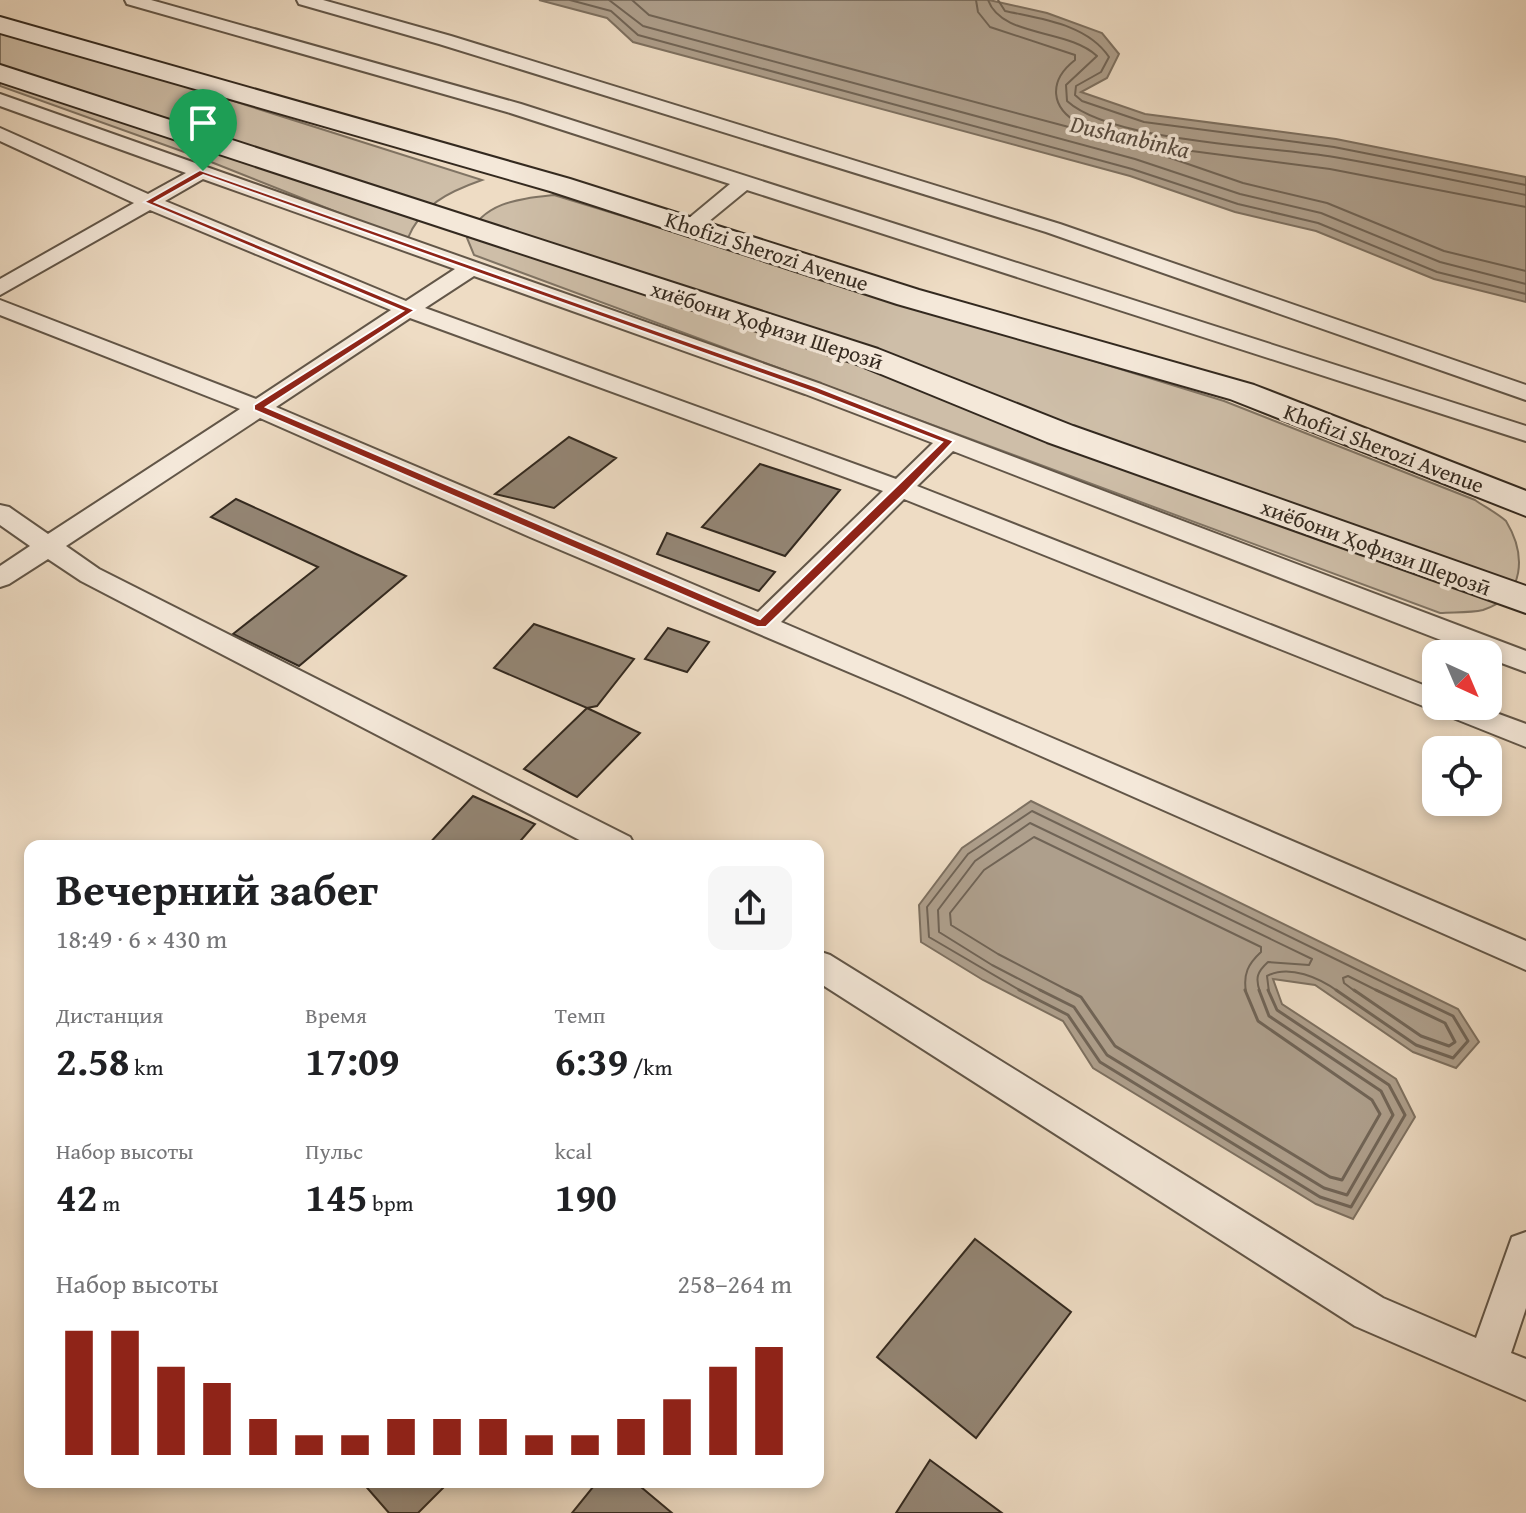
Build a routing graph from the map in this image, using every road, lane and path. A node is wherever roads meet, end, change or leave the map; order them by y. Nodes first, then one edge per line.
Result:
1 (133, 0) edge
2 (305, 0) edge
3 (0, 25) edge
4 (0, 73) edge
5 (561, 75) junction
6 (0, 100) edge
7 (514, 108) junction
8 (0, 134) edge
9 (203, 171) junction
10 (743, 183) junction
11 (149, 202) junction
12 (690, 227) junction
13 (472, 267) junction
14 (0, 288) edge
15 (0, 307) edge
16 (410, 310) junction
17 (1526, 393) edge
18 (258, 408) junction
19 (1526, 434) edge
20 (949, 441) junction
21 (903, 490) junction
22 (1526, 504) edge
23 (0, 513) edge
24 (49, 546) junction
25 (0, 578) edge
26 (1526, 600) edge
27 (762, 624) junction
28 (1526, 662) edge
29 (1422, 695) edge
30 (1484, 720) edge
31 (1526, 736) edge
32 (607, 840) edge
33 (1526, 956) edge
34 (824, 969) edge
35 (1526, 1250) edge
36 (1487, 1363) junction
37 (1526, 1380) edge

1 - 7 lane
2 - 5 lane
3 - 12 main road, Khofizi Sherozi Avenue
4 - 26 main road, хиёбони Ҳофизи Шерозӣ
5 - 7 lane
5 - 17 lane
6 - 9 lane
7 - 10 lane
8 - 11 lane
9 - 11 lane
9 - 13 lane
10 - 12 lane
10 - 19 lane
11 - 14 lane
11 - 16 lane
12 - 22 main road, Khofizi Sherozi Avenue
13 - 16 lane
13 - 20 lane
15 - 18 lane
16 - 18 lane
16 - 21 lane
18 - 24 lane
18 - 27 lane
20 - 21 lane
20 - 28 lane
21 - 27 lane
21 - 29 lane
23 - 24 lane
24 - 25 lane
24 - 32 lane
27 - 33 lane
30 - 31 lane
34 - 36 lane
35 - 36 lane
36 - 37 lane

